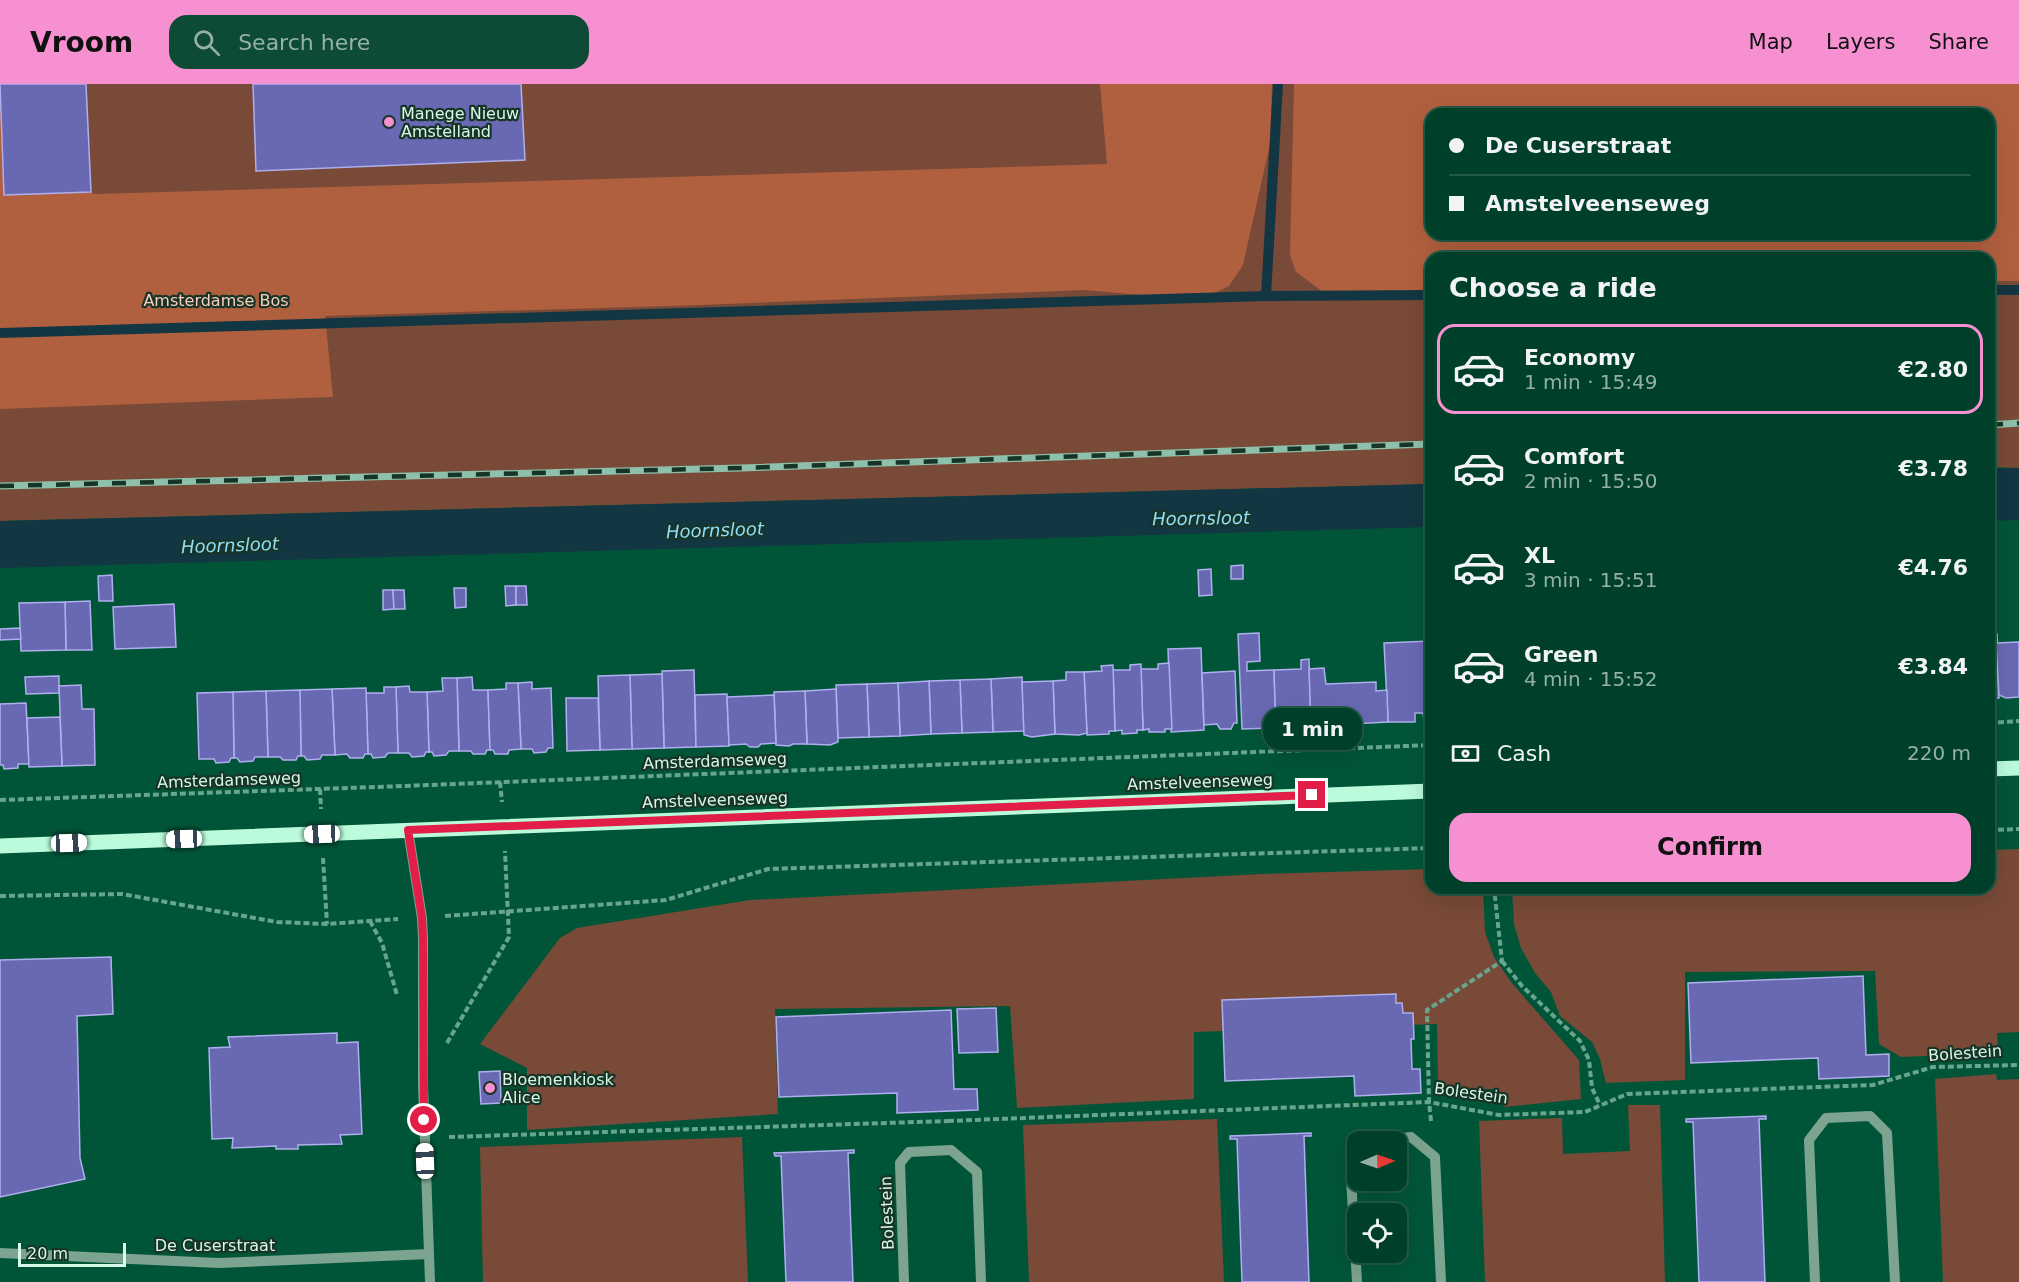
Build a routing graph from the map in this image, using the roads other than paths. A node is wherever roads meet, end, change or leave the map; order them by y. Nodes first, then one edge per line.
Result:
1 (2019, 768) edge
2 (1995, 769) edge
3 (1425, 791) edge
4 (408, 830) junction
5 (0, 846) edge
6 (1407, 1137) edge
7 (1352, 1191) edge
8 (0, 1253) edge
9 (429, 1254) junction
10 (430, 1282) edge
11 (904, 1282) edge
12 (981, 1282) edge
13 (1357, 1282) edge
14 (1441, 1282) edge
15 (1815, 1282) edge
16 (1895, 1282) edge

1 - 2 main road
3 - 4 main road, Amstelveenseweg
4 - 5 main road, Amstelveenseweg
4 - 9 street
6 - 14 street
7 - 13 street
8 - 9 street, De Cuserstraat
9 - 10 street
11 - 12 street, Bolestein
15 - 16 street

